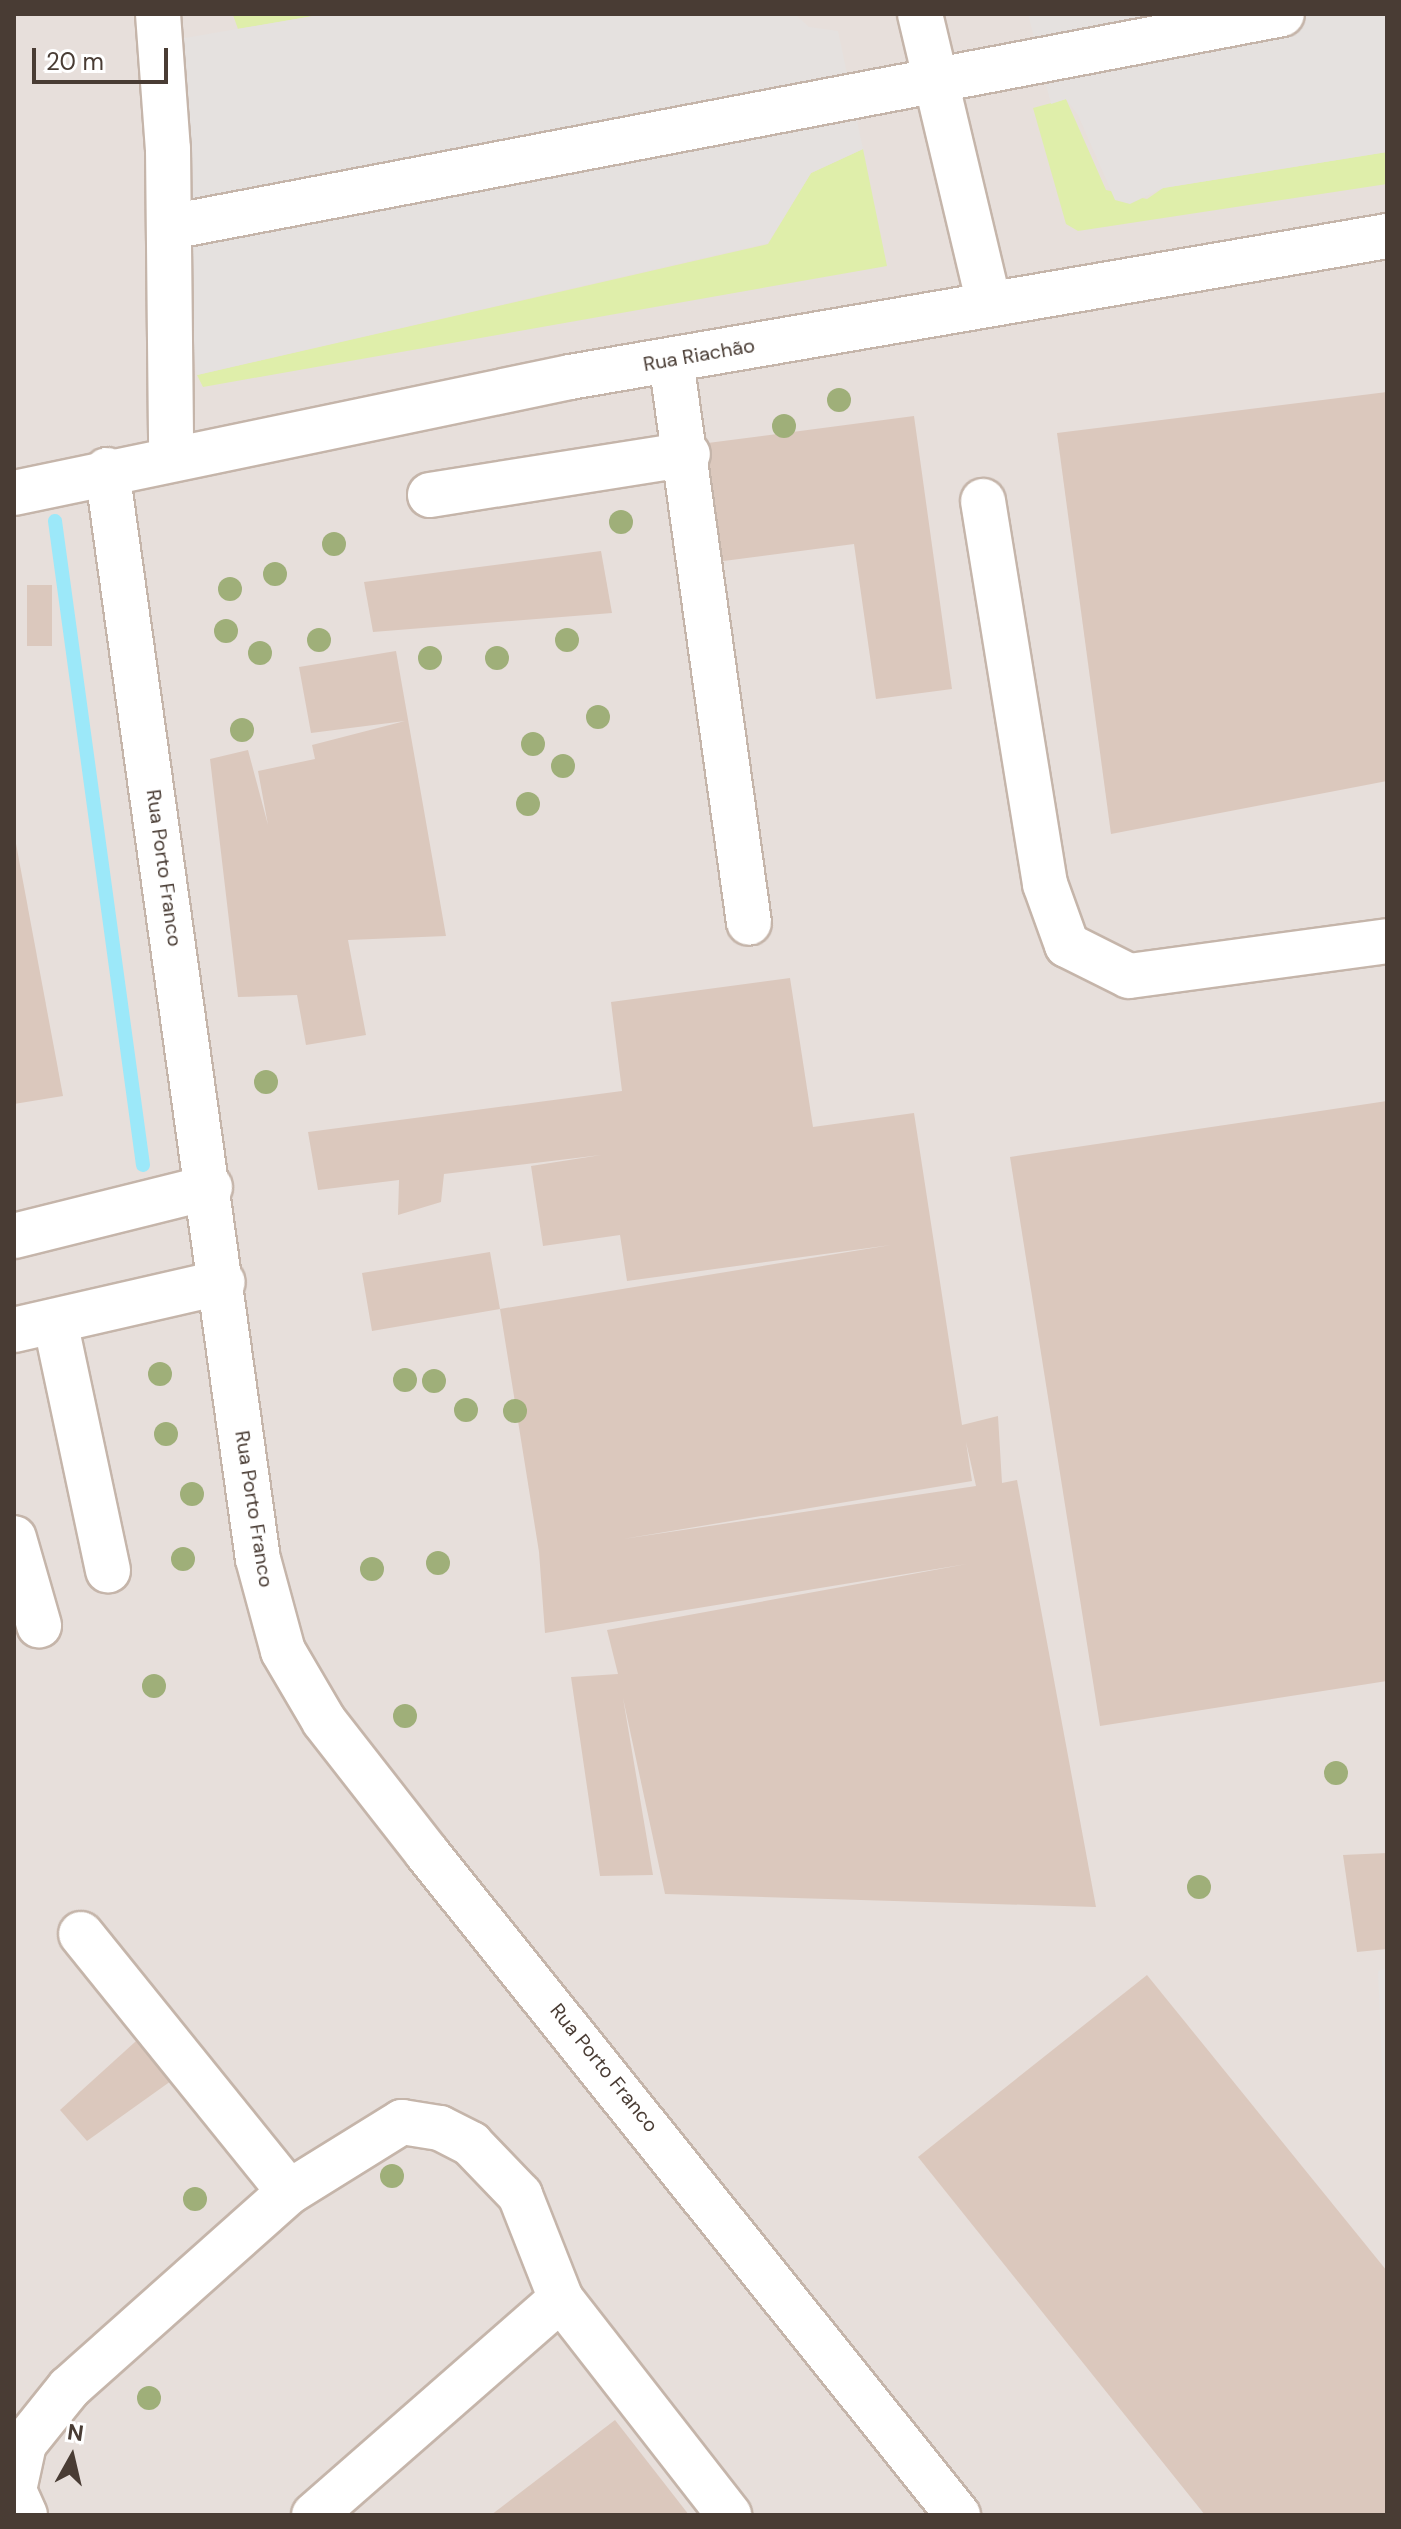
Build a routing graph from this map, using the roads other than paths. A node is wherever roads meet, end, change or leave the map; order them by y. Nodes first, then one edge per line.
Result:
1 (158, 14) edge
2 (920, 14) edge
3 (1282, 14) edge
4 (935, 85) junction
5 (170, 227) junction
6 (1387, 236) edge
7 (988, 300) junction
8 (671, 360) junction
9 (688, 454) junction
10 (171, 456) junction
11 (107, 470) junction
12 (14, 493) edge
13 (430, 495) dead end
14 (983, 501) dead end
15 (749, 923) dead end
16 (1387, 941) edge
17 (210, 1187) junction
18 (14, 1236) edge
19 (223, 1282) junction
20 (35, 1326) edge
21 (14, 1538) edge
22 (108, 1570) dead end
23 (39, 1625) dead end
24 (81, 1934) dead end
25 (289, 2192) junction
26 (561, 2299) junction
27 (14, 2490) edge
28 (25, 2515) edge
29 (314, 2515) edge
30 (729, 2515) edge
31 (958, 2515) edge

1 - 5 street
2 - 4 street
3 - 4 street
4 - 5 street
4 - 7 street
5 - 10 street
6 - 7 street, Rua Riachão
7 - 8 street, Rua Riachão
8 - 9 street
8 - 10 street, Rua Riachão
9 - 13 street
9 - 15 street
10 - 11 street, Rua Riachão
11 - 12 street, Rua Riachão
11 - 17 street, Rua Porto Franco
14 - 16 street
17 - 18 street
17 - 19 street, Rua Porto Franco
19 - 20 street
19 - 31 street, Rua Porto Franco
20 - 22 street
21 - 23 street
24 - 25 street
25 - 26 street
25 - 27 street
26 - 29 street
26 - 30 street
27 - 28 street

